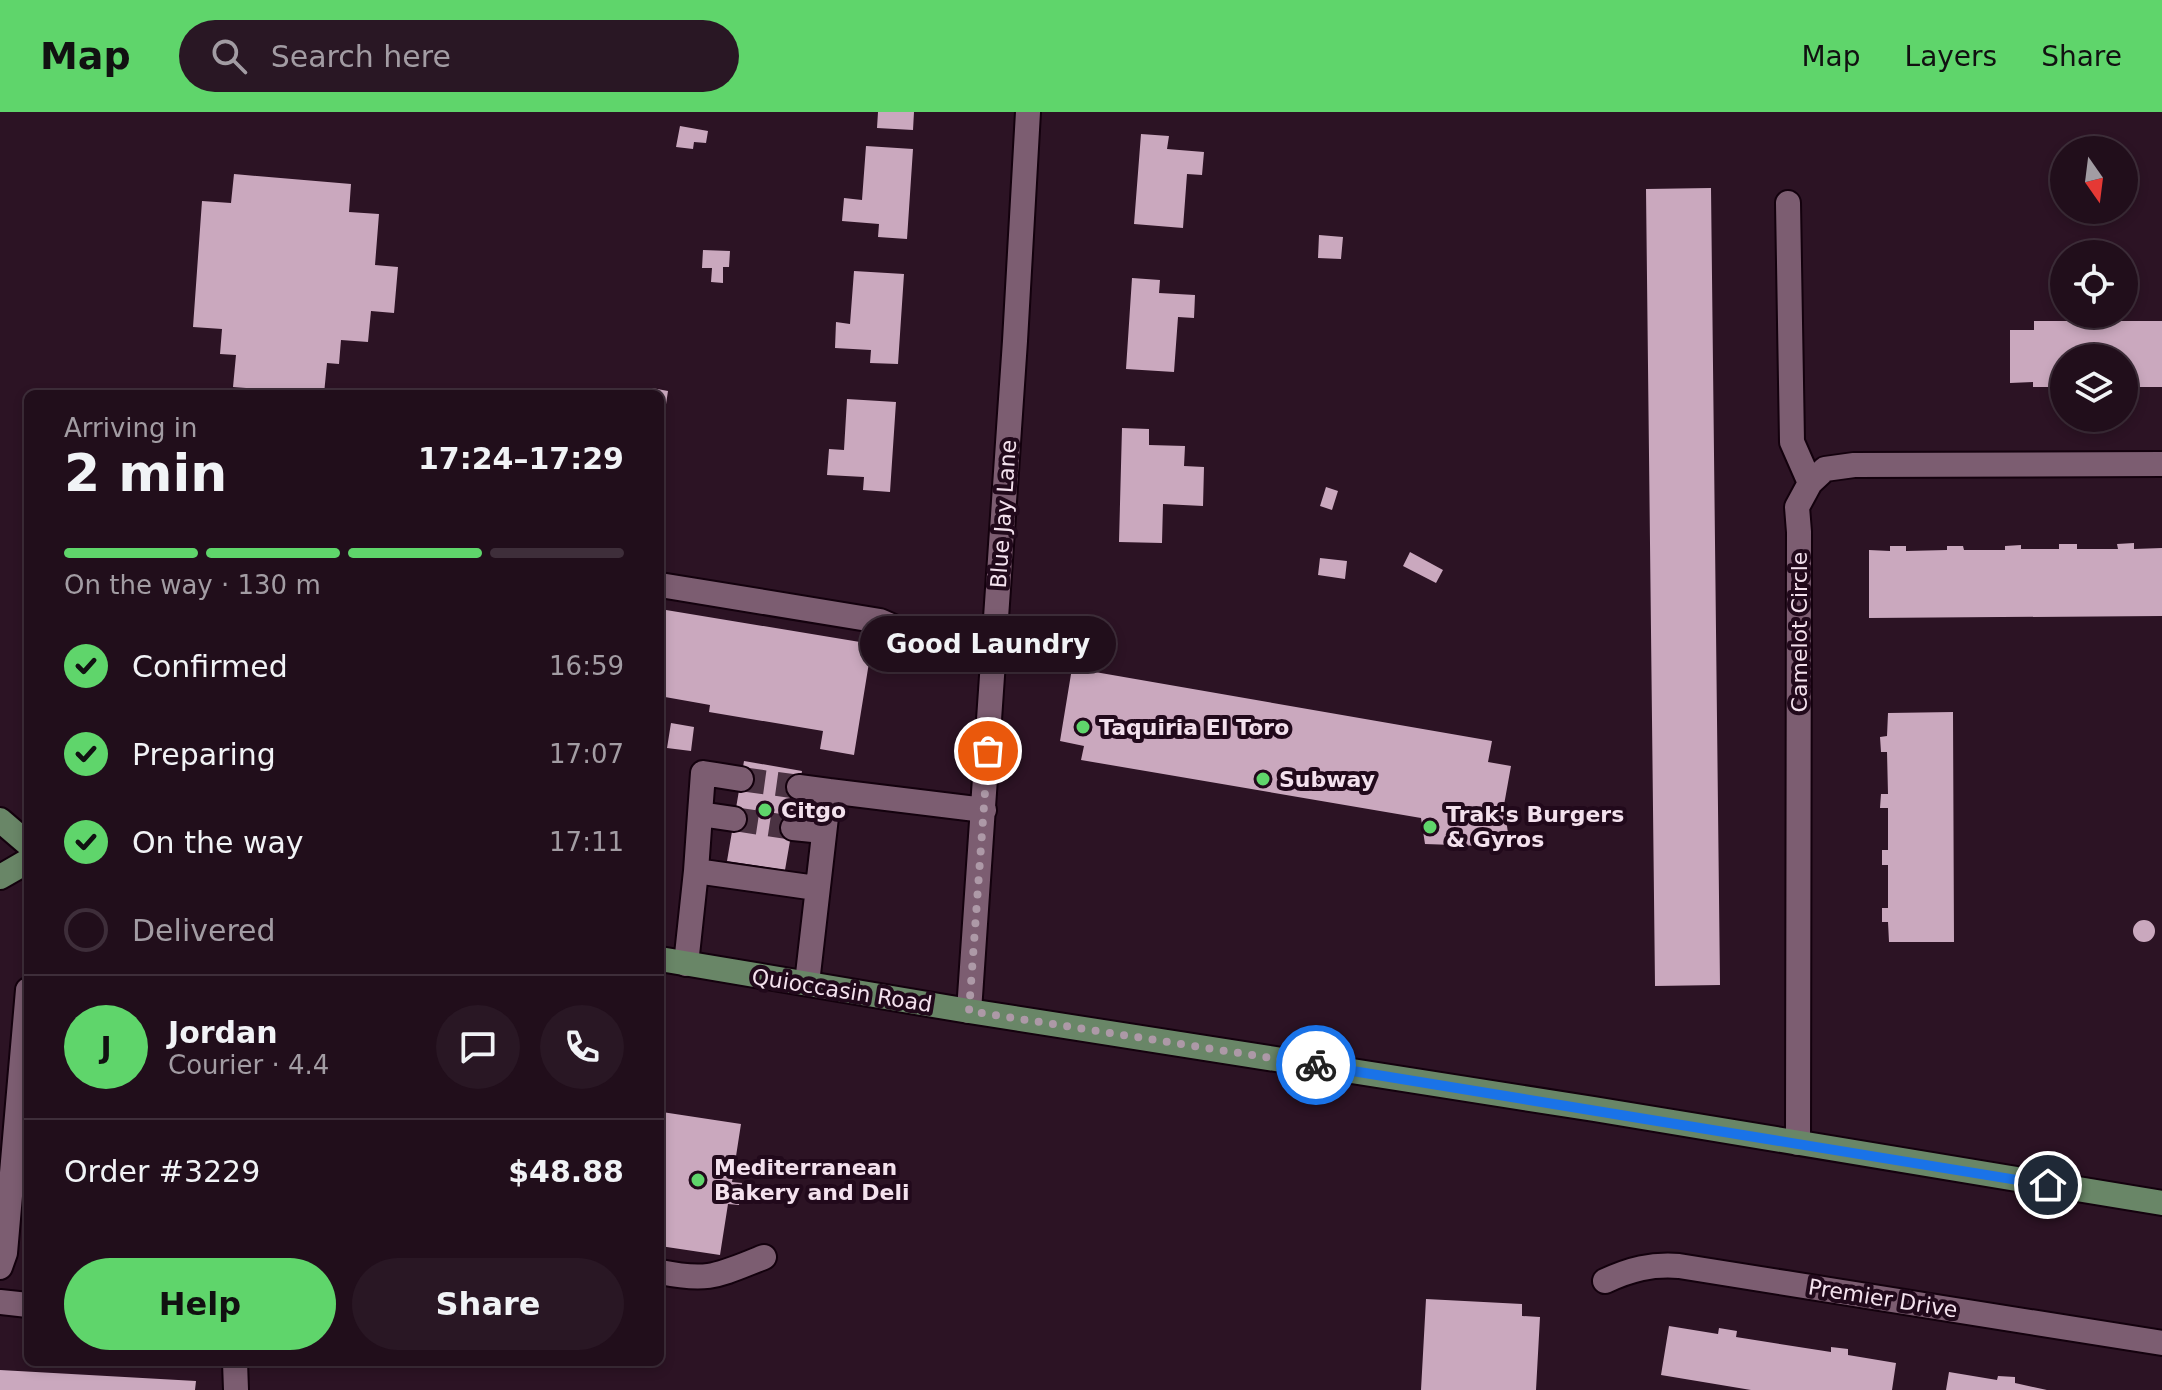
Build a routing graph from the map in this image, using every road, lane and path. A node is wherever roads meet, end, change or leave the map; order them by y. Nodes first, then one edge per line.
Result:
1 (1028, 112) edge
2 (1788, 203) dead end
3 (2162, 464) edge
4 (1810, 483) junction
5 (664, 586) edge
6 (992, 663) junction
7 (741, 779) tunnel mouth
8 (799, 787) tunnel mouth
9 (829, 791) junction
10 (984, 810) junction
11 (700, 814) junction
12 (734, 819) tunnel mouth
13 (0, 820) edge
14 (793, 828) tunnel mouth
15 (823, 831) junction
16 (24, 841) edge
17 (24, 863) edge
18 (696, 871) junction
19 (0, 877) edge
20 (816, 888) junction
21 (664, 960) edge
22 (686, 964) junction
23 (807, 983) junction
24 (969, 1011) junction
25 (24, 1036) edge
26 (1798, 1143) junction
27 (2162, 1203) edge
28 (764, 1257) dead end
29 (0, 1267) edge
30 (664, 1273) edge
31 (1605, 1281) dead end
32 (0, 1302) edge
33 (24, 1305) edge
34 (2162, 1343) edge
35 (235, 1366) edge
36 (236, 1390) edge

1 - 6 street, Blue Jay Lane
2 - 4 street
3 - 4 street
4 - 26 street, Camelot Circle
5 - 6 street
6 - 10 street, Blue Jay Lane
7 - 11 street
8 - 9 street
9 - 10 street
9 - 15 street
10 - 24 street, Blue Jay Lane
11 - 12 street
11 - 18 street
13 - 16 main road
14 - 15 street
15 - 20 street
17 - 19 main road
18 - 20 street
18 - 22 street
20 - 23 street
21 - 22 main road, Quioccasin Road
22 - 23 main road, Quioccasin Road
23 - 24 main road, Quioccasin Road
24 - 26 main road, Quioccasin Road
25 - 29 street
26 - 27 main road, Quioccasin Road
28 - 30 street
31 - 34 street, Premier Drive
32 - 33 street
35 - 36 street

